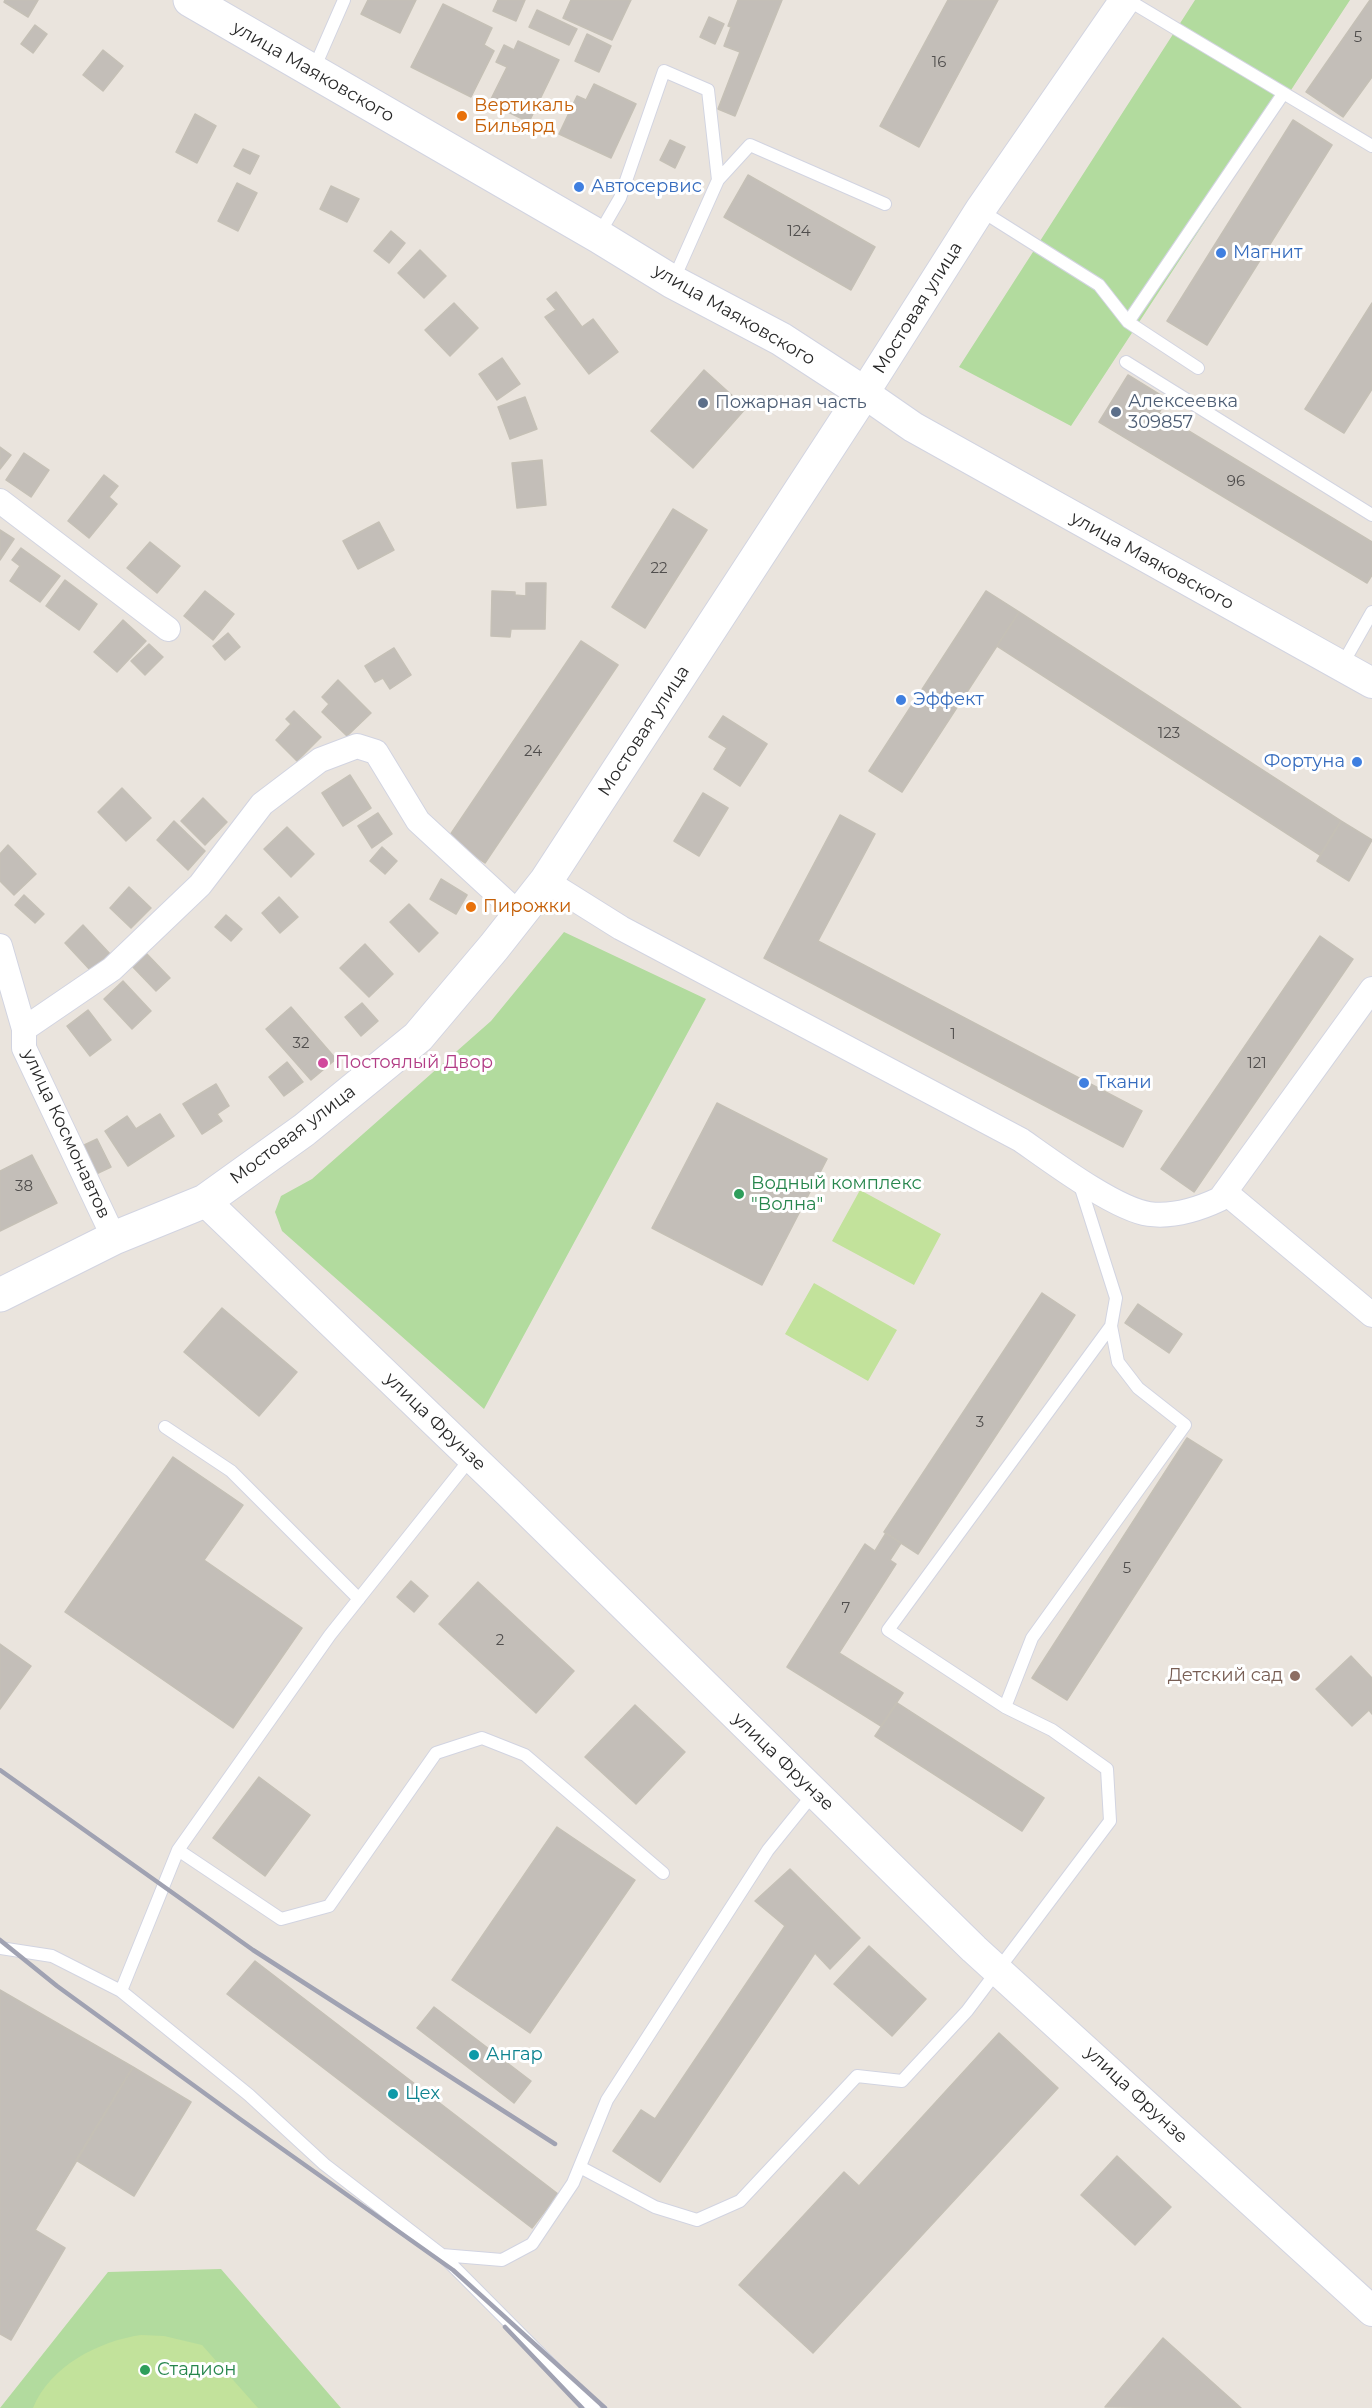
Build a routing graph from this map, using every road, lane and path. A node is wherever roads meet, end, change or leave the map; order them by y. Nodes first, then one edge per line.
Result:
1 (190, 0) edge
2 (344, 0) edge
3 (1127, 0) edge
4 (313, 72) junction
5 (1283, 94) junction
6 (1372, 146) edge
7 (718, 180) junction
8 (885, 204) dead end
9 (980, 210) junction
10 (598, 236) junction
11 (673, 282) junction
12 (1128, 322) junction
13 (1126, 362) dead end
14 (1198, 368) dead end
15 (864, 393) junction
16 (0, 501) edge
17 (1372, 515) edge
18 (1372, 612) edge
19 (168, 628) dead end
20 (1342, 665) junction
21 (1372, 683) edge
22 (546, 881) junction
23 (520, 915) junction
24 (0, 946) edge
25 (1372, 989) edge
26 (24, 1029) junction
27 (1078, 1178) junction
28 (1225, 1192) junction
29 (205, 1201) junction
30 (114, 1238) junction
31 (0, 1294) edge
32 (1372, 1315) edge
33 (1111, 1326) junction
34 (165, 1427) dead end
35 (472, 1457) junction
36 (359, 1599) junction
37 (1005, 1707) junction
38 (814, 1792) junction
39 (178, 1850) junction
40 (663, 1873) dead end
41 (0, 1948) edge
42 (998, 1969) junction
43 (121, 1991) junction
44 (580, 2167) junction
45 (442, 2255) junction
46 (1372, 2312) edge
47 (594, 2408) edge

1 - 4 main road, улица Маяковского
2 - 4 lane
3 - 5 lane
3 - 9 street, Мостовая улица
4 - 10 main road, улица Маяковского
5 - 6 lane
5 - 12 lane
7 - 8 lane
7 - 10 lane
7 - 11 lane
9 - 12 lane
9 - 15 street, Мостовая улица
10 - 11 main road, улица Маяковского
11 - 15 main road, улица Маяковского
12 - 14 lane
13 - 17 lane
15 - 20 street, улица Маяковского
15 - 22 main road, Мостовая улица
16 - 19 street
18 - 20 lane
20 - 21 street, улица Маяковского
22 - 23 main road, Мостовая улица
22 - 27 street
23 - 26 street, улица Космонавтов
23 - 29 main road, Мостовая улица
24 - 26 street, улица Космонавтов
25 - 28 street
26 - 30 street, улица Космонавтов
27 - 28 street
27 - 33 lane
28 - 32 street
29 - 30 main road, Мостовая улица
29 - 35 street, улица Фрунзе
30 - 31 main road, Мостовая улица
33 - 37 lane
33 - 37 lane
34 - 36 lane
35 - 36 lane
35 - 38 street, улица Фрунзе
36 - 39 lane
37 - 42 lane
38 - 42 street, улица Фрунзе
38 - 44 lane
39 - 40 lane
39 - 43 lane
41 - 43 lane
42 - 44 lane
42 - 46 street, улица Фрунзе
43 - 45 lane
44 - 45 lane
45 - 47 lane

